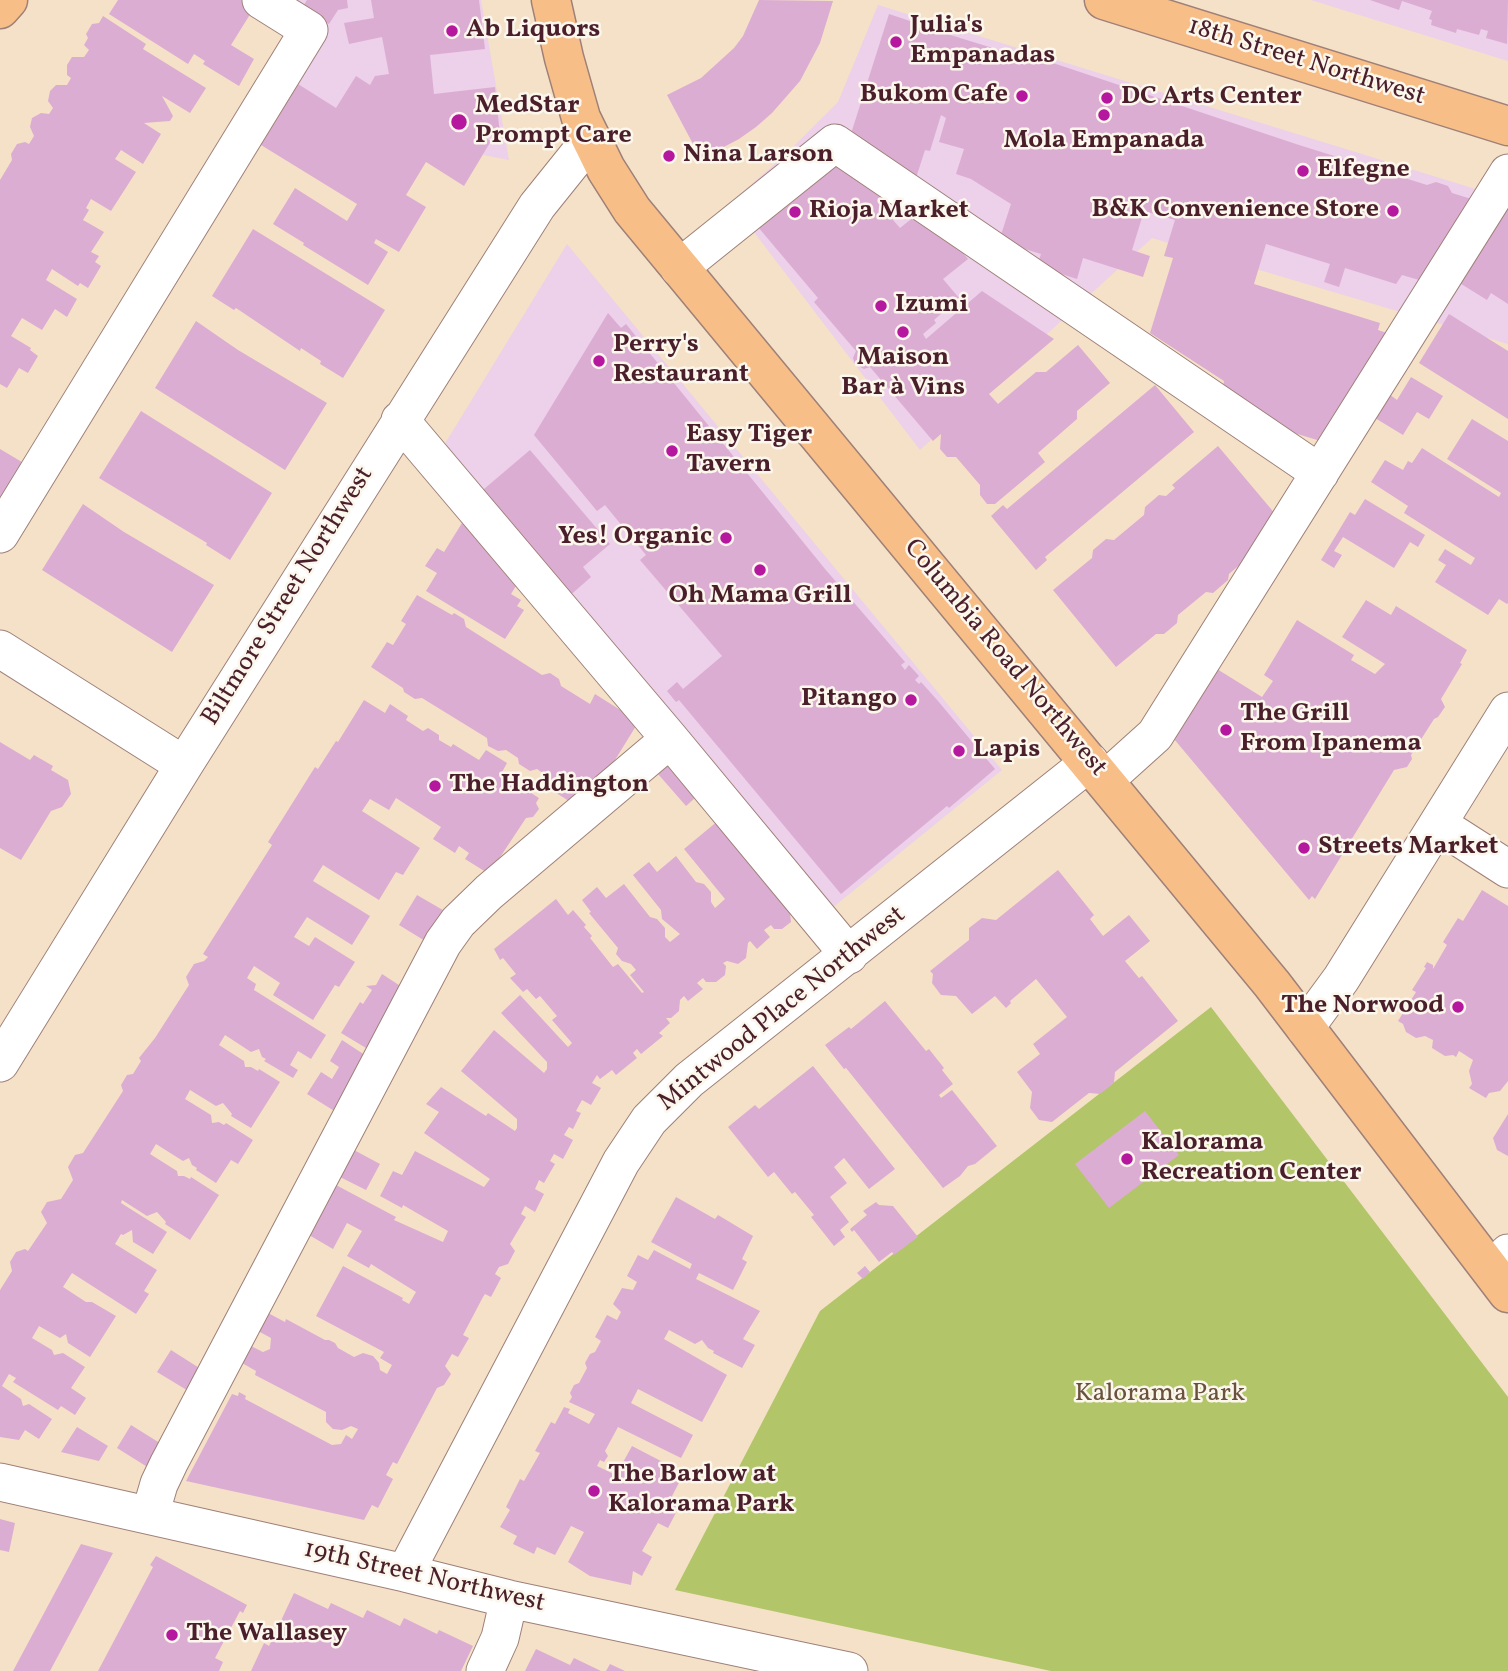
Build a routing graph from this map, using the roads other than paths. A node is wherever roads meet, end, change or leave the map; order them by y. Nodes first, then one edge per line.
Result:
1 (8, 0) edge
2 (261, 0) edge
3 (551, 0) edge
4 (1104, 0) edge
5 (0, 9) edge
6 (1508, 126) edge
7 (590, 139) junction
8 (1508, 173) edge
9 (679, 268) junction
10 (400, 421) junction
11 (1320, 473) junction
12 (0, 534) edge
13 (0, 649) edge
14 (1508, 711) edge
15 (670, 739) junction
16 (184, 765) junction
17 (1097, 771) junction
18 (1438, 824) junction
19 (1508, 869) edge
20 (849, 955) junction
21 (1305, 1028) junction
22 (0, 1063) edge
23 (1504, 1274) edge
24 (0, 1482) edge
25 (150, 1515) junction
26 (405, 1573) junction
27 (509, 1599) junction
28 (485, 1671) edge
29 (849, 1671) edge

1 - 5 main road
2 - 12 street
3 - 7 main road, Columbia Road Northwest
4 - 6 main road, 18th Street Northwest
7 - 9 main road, Columbia Road Northwest
7 - 10 street, Biltmore Street Northwest
8 - 11 street, Mintwood Place Northwest
9 - 11 street
9 - 17 main road, Columbia Road Northwest
10 - 15 street
10 - 16 street, Biltmore Street Northwest
11 - 17 street, Mintwood Place Northwest
13 - 16 street
14 - 18 street
15 - 20 street
15 - 25 street
16 - 22 street, Biltmore Street Northwest
17 - 20 street, Mintwood Place Northwest
17 - 21 main road, Columbia Road Northwest
18 - 19 street
18 - 21 street
20 - 26 street, Mintwood Place Northwest
21 - 23 main road, Columbia Road Northwest
24 - 25 street, 19th Street Northwest
25 - 26 street, 19th Street Northwest
26 - 27 street, 19th Street Northwest
27 - 28 street
27 - 29 street, 19th Street Northwest

